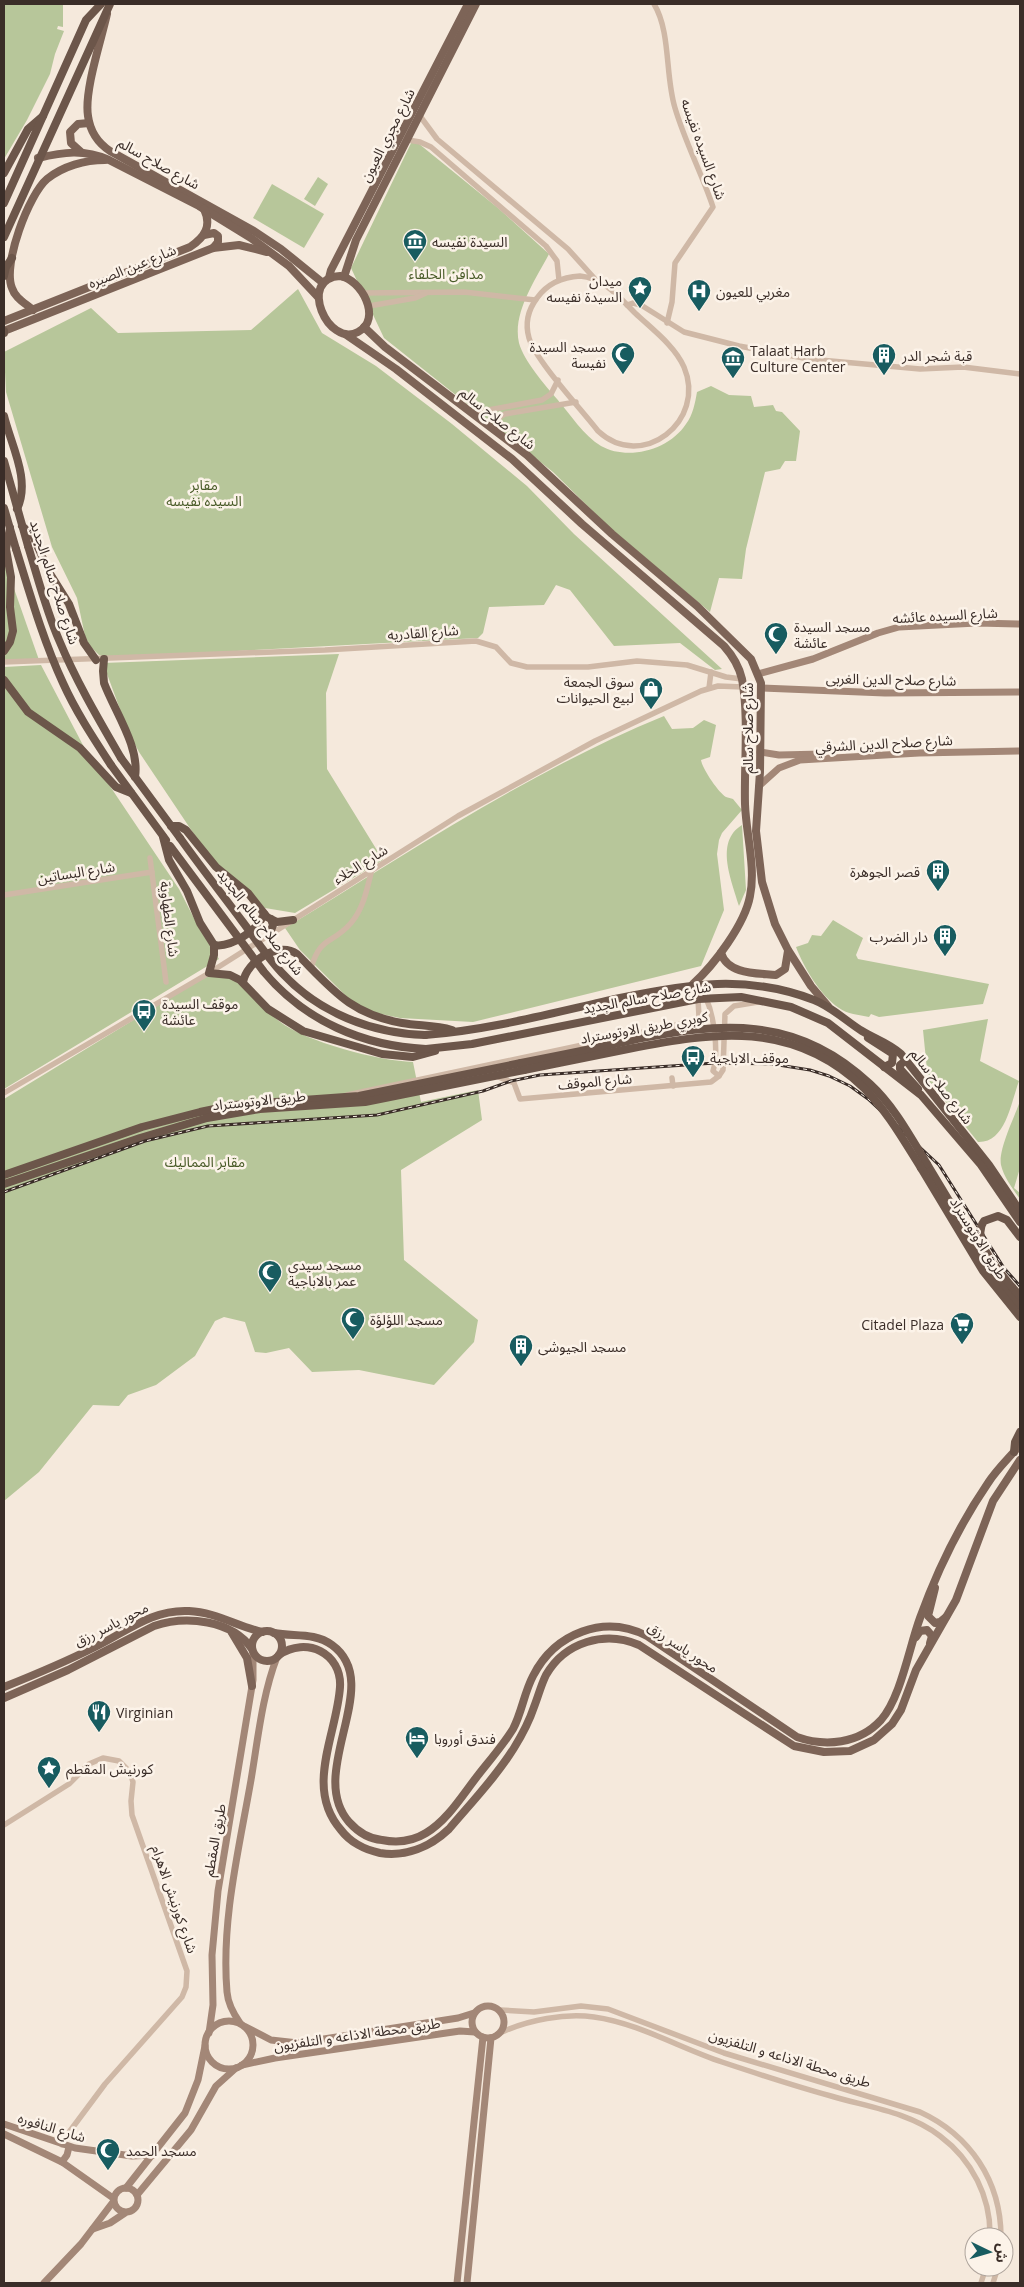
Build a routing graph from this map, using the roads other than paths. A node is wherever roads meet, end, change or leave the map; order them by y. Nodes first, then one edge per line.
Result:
1 (101, 4) edge
2 (468, 4) edge
3 (476, 4) edge
4 (654, 4) edge
5 (110, 5) edge
6 (43, 116) junction
7 (420, 116) junction
8 (89, 123) junction
9 (408, 140) junction
10 (81, 152) junction
11 (108, 160) junction
12 (37, 161) junction
13 (4, 173) edge
14 (4, 203) edge
15 (204, 209) junction
16 (204, 235) junction
17 (4, 237) edge
18 (213, 248) junction
19 (273, 254) junction
20 (12, 258) junction
21 (4, 276) edge
22 (344, 277) junction
23 (595, 279) junction
24 (559, 280) junction
25 (326, 281) junction
26 (428, 292) junction
27 (362, 293) junction
28 (318, 297) junction
29 (535, 300) junction
30 (627, 305) junction
31 (369, 306) junction
32 (33, 310) junction
33 (4, 321) edge
34 (666, 323) junction
35 (364, 327) junction
36 (4, 332) edge
37 (345, 334) junction
38 (1020, 374) edge
39 (558, 380) junction
40 (576, 402) junction
41 (474, 415) junction
42 (4, 416) edge
43 (493, 430) junction
44 (4, 461) edge
45 (18, 509) junction
46 (4, 510) edge
47 (22, 526) junction
48 (10, 528) junction
49 (1020, 624) edge
50 (4, 651) edge
51 (104, 659) junction
52 (96, 660) junction
53 (4, 662) edge
54 (711, 672) junction
55 (758, 674) junction
56 (4, 680) edge
57 (742, 683) junction
58 (709, 688) junction
59 (761, 688) junction
60 (1020, 692) edge
61 (1020, 747) edge
62 (1020, 751) edge
63 (760, 752) junction
64 (135, 777) junction
65 (758, 786) junction
66 (132, 793) junction
67 (171, 826) junction
68 (163, 837) junction
69 (150, 858) dead end
70 (152, 872) junction
71 (371, 873) junction
72 (4, 895) edge
73 (267, 916) junction
74 (293, 920) junction
75 (270, 933) junction
76 (214, 945) junction
77 (788, 950) junction
78 (721, 953) junction
79 (312, 968) junction
80 (209, 972) junction
81 (166, 982) dead end
82 (244, 982) junction
83 (693, 984) junction
84 (702, 998) junction
85 (771, 1002) junction
86 (829, 1008) junction
87 (456, 1032) junction
88 (841, 1032) joint
89 (863, 1032) junction
90 (724, 1044) junction
91 (714, 1045) junction
92 (442, 1048) junction
93 (906, 1060) junction
94 (522, 1066) junction
95 (884, 1067) junction
96 (494, 1075) junction
97 (719, 1076) junction
98 (672, 1078) dead end
99 (673, 1086) junction
100 (4, 1094) edge
101 (921, 1095) junction
102 (335, 1098) junction
103 (924, 1166) junction
104 (4, 1175) edge
105 (4, 1184) edge
106 (1020, 1211) edge
107 (1020, 1222) edge
108 (1020, 1237) edge
109 (1020, 1296) edge
110 (1020, 1306) edge
111 (1020, 1318) edge
112 (1020, 1432) edge
113 (1020, 1446) edge
114 (1014, 1452) junction
115 (1020, 1460) edge
116 (936, 1579) junction
117 (949, 1614) junction
118 (231, 1631) junction
119 (262, 1632) junction
120 (274, 1633) junction
121 (910, 1649) junction
122 (927, 1650) junction
123 (253, 1651) junction
124 (278, 1656) junction
125 (252, 1686) junction
126 (4, 1687) edge
127 (4, 1698) edge
128 (4, 1825) edge
129 (500, 2010) junction
130 (616, 2011) junction
131 (474, 2013) junction
132 (613, 2021) junction
133 (243, 2025) junction
134 (476, 2032) junction
135 (502, 2032) junction
136 (209, 2033) junction
137 (483, 2037) junction
138 (492, 2038) junction
139 (205, 2046) junction
140 (724, 2053) junction
141 (721, 2062) junction
142 (239, 2067) junction
143 (860, 2094) junction
144 (856, 2103) junction
145 (934, 2119) junction
146 (4, 2124) edge
147 (928, 2128) junction
148 (4, 2134) edge
149 (62, 2145) junction
150 (153, 2155) junction
151 (52, 2158) junction
152 (62, 2162) junction
153 (126, 2188) junction
154 (137, 2195) junction
155 (113, 2200) junction
156 (125, 2213) junction
157 (989, 2227) edge
158 (1000, 2227) edge
159 (93, 2229) junction
160 (44, 2283) edge
161 (457, 2283) edge
162 (467, 2283) edge

1 - 6 highway
2 - 25 main road, شارع مجري العيون
3 - 7 main road, شارع مجري العيون
4 - 34 street, شارع السيده نفيسه
5 - 8 main road
5 - 12 highway
6 - 13 highway
6 - 14 highway
7 - 9 main road, شارع مجري العيون
7 - 23 street
8 - 10 main road
8 - 25 main road, شارع صلاح سالم
9 - 22 main road, شارع مجري العيون
9 - 24 street
10 - 11 main road, شارع صلاح سالم
10 - 12 main road, شارع صلاح سالم
11 - 15 main road, شارع صلاح سالم
11 - 20 main road
12 - 17 highway
15 - 16 main road
15 - 19 main road, شارع صلاح سالم
16 - 18 main road
16 - 32 main road, شارع عين الصيره
18 - 19 main road, شارع عين الصيره
18 - 36 main road, شارع عين الصيره
19 - 28 main road, شارع صلاح سالم
20 - 21 highway
20 - 32 main road
22 - 25 main road
22 - 27 main road
23 - 24 street
23 - 30 street
24 - 29 street
25 - 28 main road
26 - 27 street
26 - 29 street
26 - 31 street
27 - 31 main road
28 - 37 main road
29 - 39 street
30 - 34 street
30 - 40 street
31 - 35 main road
32 - 33 main road, شارع عين الصيره
34 - 38 street
35 - 37 main road
35 - 41 main road, شارع صلاح سالم
37 - 57 main road, شارع صلاح سالم
39 - 40 street
39 - 41 street
40 - 43 street
41 - 43 main road, شارع صلاح سالم
42 - 45 highway
43 - 55 main road, شارع صلاح سالم
44 - 45 highway, شارع صلاح سالم الجديد
45 - 47 highway, شارع صلاح سالم الجديد
46 - 48 highway, شارع صلاح سالم الجديد
47 - 52 highway
47 - 64 highway, شارع صلاح سالم الجديد, bridge
48 - 50 highway
48 - 66 highway, شارع صلاح سالم الجديد, bridge
49 - 55 main road, شارع السيده عائشه
51 - 52 street, شارع القادريه
51 - 54 street, شارع القادريه
51 - 64 highway
52 - 53 street, شارع القادريه
54 - 57 street, شارع القادريه
54 - 58 street
55 - 59 main road, شارع صلاح سالم
56 - 66 highway
57 - 58 street, شارع الخلاء
57 - 78 main road, شارع صلاح سالم
58 - 71 street, شارع الخلاء
59 - 60 main road, شارع صلاح الدين الغربى
59 - 63 main road, شارع صلاح سالم
61 - 63 main road, شارع صلاح الدين الشرقي
62 - 65 main road, شارع صلاح الدين الشرقي
63 - 65 main road, شارع صلاح سالم
64 - 67 highway, شارع صلاح سالم الجديد
65 - 77 main road, شارع صلاح سالم
66 - 68 highway, شارع صلاح سالم الجديد
67 - 73 highway
67 - 87 highway, شارع صلاح سالم الجديد, bridge
68 - 76 highway
68 - 92 highway, شارع صلاح سالم الجديد, bridge
69 - 70 street, شارع الطهاوية
70 - 72 street, شارع البساتين
70 - 81 street, شارع الطهاوية
71 - 74 street, شارع الخلاء
71 - 79 street
73 - 74 highway
73 - 75 highway
73 - 76 highway
74 - 75 street, شارع الخلاء
75 - 80 street, شارع الخلاء
76 - 80 highway
77 - 78 main road
77 - 86 main road, شارع صلاح سالم
78 - 83 main road, شارع صلاح سالم
79 - 82 highway
79 - 87 highway
80 - 82 highway
80 - 100 street, شارع الخلاء
82 - 92 highway
83 - 86 highway, شارع صلاح سالم الجديد
83 - 87 highway, شارع صلاح سالم الجديد
84 - 85 highway, شارع صلاح سالم الجديد
84 - 91 street
84 - 92 highway, شارع صلاح سالم الجديد
84 - 102 street
85 - 88 highway, شارع صلاح سالم الجديد
85 - 90 street
86 - 89 highway, شارع صلاح سالم
88 - 95 highway, شارع صلاح سالم
89 - 93 highway, شارع صلاح سالم
89 - 95 highway
90 - 91 street
90 - 97 street
91 - 97 street
93 - 101 highway
93 - 106 highway, شارع صلاح سالم
94 - 96 highway, طريق الاوتوستراد
94 - 102 highway, طريق الاوتوستراد
94 - 103 highway, كوبري طريق الاوتوستراد, bridge
95 - 101 highway, شارع صلاح سالم
96 - 99 street, شارع الموقف
96 - 105 highway, طريق الاوتوستراد
97 - 99 street, شارع الموقف
98 - 99 street
101 - 107 highway, شارع صلاح سالم
102 - 104 highway, طريق الاوتوستراد
103 - 110 highway, طريق الاوتوستراد
103 - 111 highway, طريق الاوتوستراد
108 - 109 highway, bridge
112 - 114 highway
113 - 114 main road, محور ياسر رزق
114 - 116 main road, محور ياسر رزق
115 - 117 main road, محور ياسر رزق
116 - 117 main road
116 - 121 main road, محور ياسر رزق
117 - 122 main road, محور ياسر رزق
118 - 123 main road, محور ياسر رزق
118 - 125 main road
118 - 127 main road, محور ياسر رزق
119 - 120 main road
119 - 123 main road
119 - 126 main road, محور ياسر رزق
120 - 121 main road, محور ياسر رزق
120 - 124 main road
121 - 122 main road
122 - 124 main road, محور ياسر رزق
123 - 124 main road
123 - 125 main road, طريق المقطم
124 - 133 main road, طريق المقطم
125 - 136 main road, طريق المقطم
128 - 149 street, شارع كورنيش الاهرام
129 - 130 street, طريق محطة الاذاعه و التلفزيون
129 - 131 main road
129 - 135 main road
130 - 132 street
130 - 140 street, طريق محطة الاذاعه و التلفزيون
131 - 133 main road, طريق محطة الاذاعه و التلفزيون
131 - 134 main road
132 - 135 street, طريق محطة الاذاعه و التلفزيون
132 - 141 street, طريق محطة الاذاعه و التلفزيون
133 - 136 main road
133 - 142 main road
134 - 137 main road
134 - 142 main road, طريق محطة الاذاعه و التلفزيون
135 - 138 main road
136 - 139 main road
137 - 138 main road
137 - 161 main road
138 - 162 main road
139 - 142 main road
139 - 150 main road
140 - 141 street
140 - 143 street, طريق محطة الاذاعه و التلفزيون
141 - 144 street, طريق محطة الاذاعه و التلفزيون
142 - 154 main road
143 - 144 street
143 - 145 street, طريق محطة الاذاعه و التلفزيون
144 - 147 street, طريق محطة الاذاعه و التلفزيون
145 - 147 street
145 - 158 street, طريق محطة الاذاعه و التلفزيون
146 - 149 main road, شارع النافوره
147 - 157 street, طريق محطة الاذاعه و التلفزيون
148 - 151 main road, شارع النافوره
149 - 150 main road, شارع النافوره
149 - 151 main road
149 - 152 main road
150 - 153 main road
151 - 152 main road, شارع النافوره
152 - 155 main road, شارع النافوره
153 - 154 main road
153 - 155 main road
154 - 156 main road
155 - 156 main road
155 - 159 main road
156 - 159 main road
159 - 160 main road

